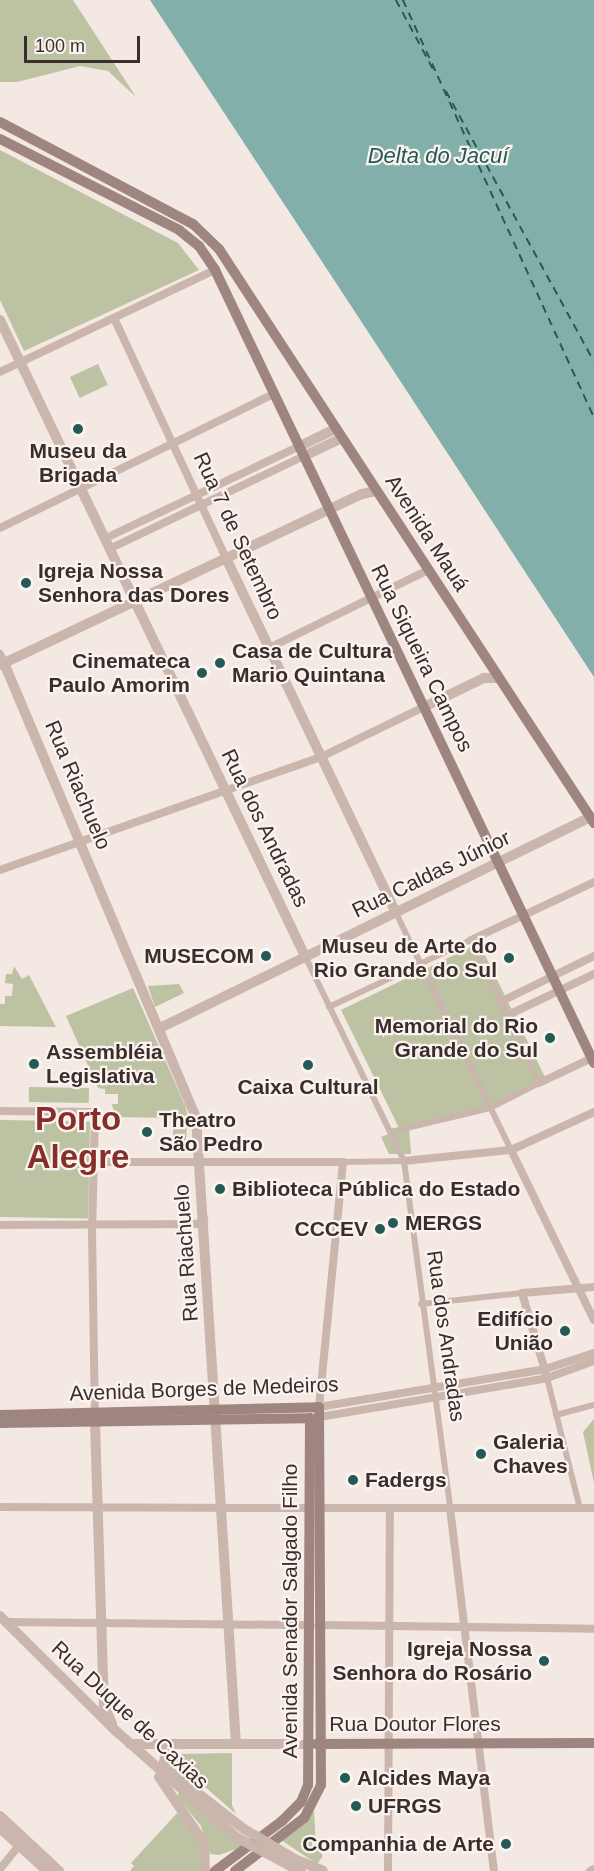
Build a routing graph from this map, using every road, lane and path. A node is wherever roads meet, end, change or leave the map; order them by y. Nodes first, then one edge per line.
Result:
1 (0, 122) edge
2 (0, 139) edge
3 (215, 270) junction
4 (114, 318) junction
5 (0, 320) edge
6 (20, 362) junction
7 (0, 372) edge
8 (275, 393) junction
9 (339, 434) junction
10 (172, 443) junction
11 (302, 451) junction
12 (263, 464) junction
13 (268, 474) junction
14 (241, 475) junction
15 (246, 485) junction
16 (80, 488) junction
17 (376, 491) junction
18 (197, 495) junction
19 (202, 505) junction
20 (330, 510) junction
21 (151, 516) junction
22 (156, 527) junction
23 (0, 528) edge
24 (106, 544) junction
25 (226, 558) junction
26 (428, 570) junction
27 (372, 598) junction
28 (135, 602) junction
29 (269, 648) junction
30 (1, 660) edge
31 (498, 678) junction
32 (424, 707) junction
33 (321, 757) junction
34 (226, 792) junction
35 (592, 820) edge
36 (81, 842) junction
37 (499, 863) junction
38 (0, 870) edge
39 (594, 882) edge
40 (396, 913) junction
41 (524, 915) junction
42 (471, 940) junction
43 (594, 956) edge
44 (306, 958) junction
45 (419, 965) junction
46 (594, 974) edge
47 (553, 976) junction
48 (534, 985) junction
49 (560, 991) junction
50 (517, 993) junction
51 (540, 1000) junction
52 (500, 1002) junction
53 (329, 1007) junction
54 (524, 1008) junction
55 (507, 1016) junction
56 (160, 1028) junction
57 (593, 1059) edge
58 (539, 1083) junction
59 (490, 1108) junction
60 (0, 1111) edge
61 (594, 1112) edge
62 (390, 1131) junction
63 (511, 1150) junction
64 (94, 1161) junction
65 (404, 1161) junction
66 (343, 1162) junction
67 (200, 1164) junction
68 (204, 1219) junction
69 (0, 1225) edge
70 (93, 1225) junction
71 (594, 1287) edge
72 (579, 1289) junction
73 (522, 1293) junction
74 (421, 1304) junction
75 (594, 1320) edge
76 (594, 1353) edge
77 (594, 1361) edge
78 (545, 1369) junction
79 (547, 1378) junction
80 (457, 1386) junction
81 (433, 1390) junction
82 (409, 1394) junction
83 (458, 1395) junction
84 (434, 1399) junction
85 (410, 1404) junction
86 (594, 1405) edge
87 (0, 1414) edge
88 (316, 1414) junction
89 (556, 1415) junction
90 (217, 1417) junction
91 (95, 1418) junction
92 (0, 1423) edge
93 (0, 1508) edge
94 (97, 1508) junction
95 (222, 1508) junction
96 (316, 1508) junction
97 (450, 1508) junction
98 (580, 1508) junction
99 (594, 1508) edge
100 (390, 1509) junction
101 (2, 1619) edge
102 (102, 1622) junction
103 (230, 1624) junction
104 (316, 1625) junction
105 (389, 1627) junction
106 (465, 1627) junction
107 (594, 1629) edge
108 (116, 1731) junction
109 (388, 1742) junction
110 (478, 1742) junction
111 (594, 1743) edge
112 (130, 1744) junction
113 (236, 1744) junction
114 (310, 1744) junction
115 (323, 1744) junction
116 (174, 1745) junction
117 (149, 1761) junction
118 (0, 1816) edge
119 (0, 1828) edge
120 (241, 1833) junction
121 (21, 1842) junction
122 (292, 1863) junction
123 (0, 1869) edge
124 (47, 1871) edge
125 (59, 1871) edge
126 (205, 1871) edge
127 (215, 1871) edge
128 (235, 1871) edge
129 (302, 1871) edge
130 (323, 1871) edge
131 (388, 1871) edge
132 (494, 1871) edge

1 - 9 main road, Avenida Mauá
2 - 3 main road, Rua Siqueira Campos
3 - 4 street
3 - 8 main road, Rua Siqueira Campos
4 - 6 street
4 - 10 street, Rua 7 de Setembro
5 - 6 street, Rua dos Andradas
6 - 7 street
6 - 16 street, Rua dos Andradas
8 - 10 street
8 - 11 main road, Rua Siqueira Campos
9 - 11 street
9 - 17 main road, Avenida Mauá
10 - 16 street
10 - 18 street, Rua 7 de Setembro
11 - 12 street
11 - 13 street
11 - 20 main road, Rua Siqueira Campos
12 - 13 street
12 - 14 street
13 - 15 street
14 - 15 street
14 - 18 street
15 - 19 street
16 - 23 street
16 - 24 street, Rua dos Andradas
17 - 20 street
17 - 26 main road, Avenida Mauá
18 - 19 street, Rua 7 de Setembro
18 - 21 street
19 - 22 street
19 - 25 street, Rua 7 de Setembro
20 - 25 street
20 - 27 main road, Rua Siqueira Campos
21 - 22 street
21 - 24 street
22 - 24 street
24 - 28 street, Rua dos Andradas
25 - 28 street
25 - 29 street, Rua 7 de Setembro
26 - 27 street
26 - 31 main road, Avenida Mauá
27 - 29 street
27 - 32 main road, Rua Siqueira Campos
28 - 30 street
28 - 34 street, Rua dos Andradas
29 - 33 street, Rua 7 de Setembro
30 - 36 street, Rua Riachuelo
31 - 32 street
31 - 35 main road, Avenida Mauá
32 - 33 street
32 - 37 main road, Rua Siqueira Campos
33 - 34 street
33 - 40 street, Rua 7 de Setembro
34 - 36 street
34 - 44 street, Rua dos Andradas
35 - 37 street, Rua Caldas Júnior
36 - 38 street
36 - 56 street, Rua Riachuelo
37 - 40 street, Rua Caldas Júnior
37 - 41 main road, Rua Siqueira Campos
39 - 41 street
40 - 44 street, Rua Caldas Júnior
40 - 45 street, Rua 7 de Setembro
41 - 42 street
41 - 47 main road, Rua Siqueira Campos
42 - 45 street
42 - 52 street
43 - 47 street
44 - 53 street, Rua dos Andradas
44 - 56 street, Rua Caldas Júnior
45 - 53 street
45 - 59 street, Rua 7 de Setembro
46 - 49 street
47 - 48 street
47 - 49 main road, Rua Siqueira Campos
48 - 50 street
48 - 51 street
49 - 51 street
49 - 57 main road, Rua Siqueira Campos
50 - 52 street
50 - 54 street
51 - 54 street
52 - 55 street
53 - 62 street, Rua dos Andradas
54 - 55 street
55 - 58 street
56 - 67 street, Rua Riachuelo
57 - 58 street
58 - 59 street
59 - 62 street
59 - 63 street
60 - 64 street
61 - 63 street
62 - 65 street, Rua dos Andradas
63 - 65 street
63 - 72 street
64 - 67 street
64 - 70 street
65 - 66 street
65 - 74 street, Rua dos Andradas
66 - 67 street
66 - 88 street
67 - 68 street, Rua Riachuelo
68 - 70 street
68 - 90 street, Rua Riachuelo
69 - 70 street
70 - 91 street
71 - 72 street
72 - 73 street
72 - 75 street
73 - 74 street
73 - 78 street
74 - 81 street, Rua dos Andradas
76 - 78 street, Avenida Borges de Medeiros
77 - 79 street, Avenida Borges de Medeiros
78 - 79 street
78 - 80 street, Avenida Borges de Medeiros
79 - 83 street, Avenida Borges de Medeiros
79 - 89 street
80 - 81 street, Avenida Borges de Medeiros
80 - 83 street
81 - 82 street, Avenida Borges de Medeiros
81 - 84 street, Rua dos Andradas
82 - 85 street
82 - 88 street, Avenida Borges de Medeiros
83 - 84 street, Avenida Borges de Medeiros
84 - 85 street, Avenida Borges de Medeiros
84 - 97 street, Rua dos Andradas
85 - 88 street, Avenida Borges de Medeiros
86 - 89 street
87 - 91 main road, Avenida Borges de Medeiros
88 - 90 main road, Avenida Borges de Medeiros
88 - 96 main road, Avenida Senador Salgado Filho
89 - 98 street
90 - 91 main road, Avenida Borges de Medeiros
90 - 95 street, Rua Riachuelo
91 - 92 main road, Avenida Borges de Medeiros
91 - 94 street
93 - 94 street
94 - 95 street
94 - 102 street
95 - 96 street
95 - 103 street, Rua Riachuelo
96 - 100 street
96 - 104 main road, Avenida Senador Salgado Filho
97 - 98 street
97 - 100 street
97 - 106 street, Rua dos Andradas
98 - 99 street
100 - 105 street
101 - 102 street
101 - 108 street, Rua Duque de Caxias
102 - 103 street
102 - 108 street
103 - 104 street
103 - 113 street, Rua Riachuelo
104 - 105 street
104 - 114 main road, Avenida Senador Salgado Filho
104 - 115 main road, Avenida Senador Salgado Filho
105 - 106 street
105 - 109 street
106 - 107 street
106 - 110 street, Rua dos Andradas
108 - 112 street, Rua Duque de Caxias
109 - 110 main road, Rua Doutor Flores
109 - 115 main road, Rua Doutor Flores
109 - 131 street
110 - 111 main road, Rua Doutor Flores
110 - 132 street, Rua dos Andradas
112 - 116 street, Rua Doutor Flores
112 - 117 street, Rua Duque de Caxias
113 - 114 street, Rua Doutor Flores
113 - 116 street, Rua Doutor Flores
114 - 115 main road, Rua Doutor Flores
114 - 127 main road, Avenida Senador Salgado Filho
115 - 128 main road, Avenida Senador Salgado Filho
116 - 120 street, Rua Duque de Caxias
117 - 120 street, Rua Duque de Caxias
117 - 126 street
118 - 121 street
119 - 121 street
120 - 122 street, bridge
121 - 123 street
121 - 124 street
121 - 125 street
122 - 129 street
122 - 130 street

